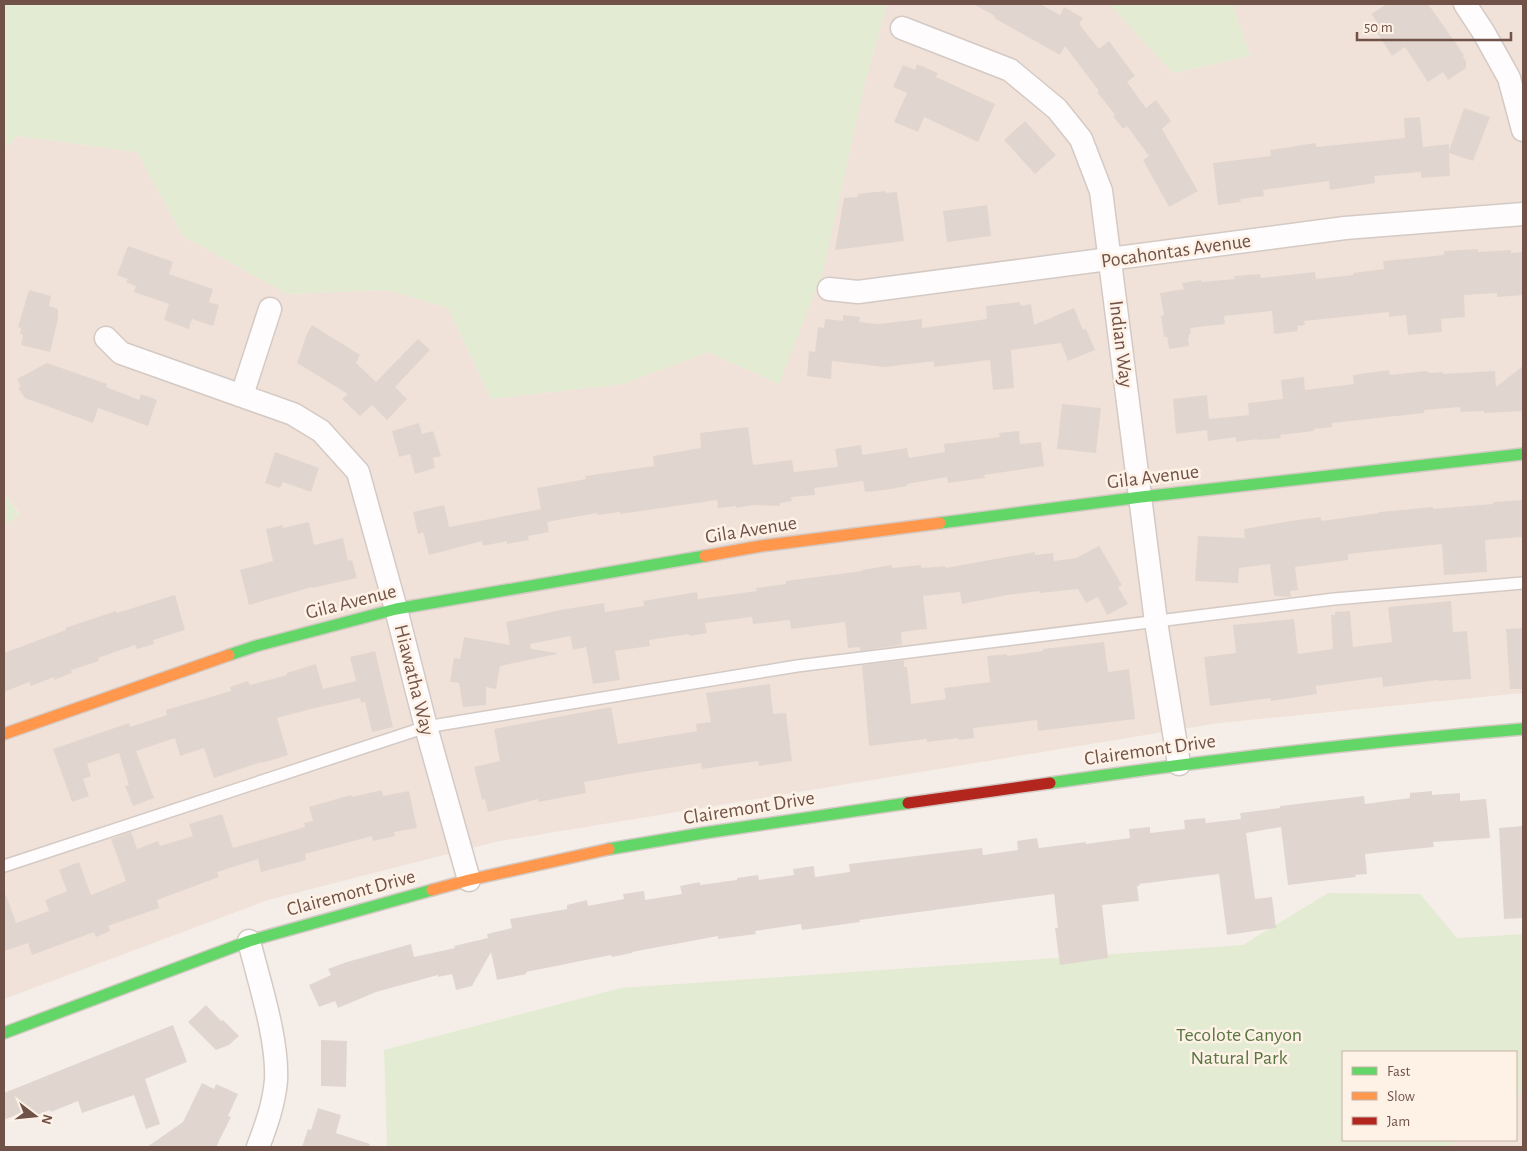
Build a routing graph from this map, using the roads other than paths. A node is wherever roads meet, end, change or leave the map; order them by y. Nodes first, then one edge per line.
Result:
1 (1465, 4) edge
2 (902, 28) dead end
3 (1523, 130) edge
4 (1523, 214) edge
5 (1110, 260) junction
6 (829, 289) dead end
7 (270, 309) dead end
8 (106, 338) dead end
9 (242, 395) junction
10 (1523, 454) edge
11 (1141, 497) junction
12 (1523, 583) edge
13 (396, 609) junction
14 (1156, 622) junction
15 (426, 727) junction
16 (1523, 729) edge
17 (4, 734) edge
18 (1179, 764) junction
19 (4, 866) edge
20 (469, 880) junction
21 (248, 941) junction
22 (4, 1033) edge
23 (258, 1147) edge

1 - 3 street
2 - 5 street, Indian Way
4 - 5 street, Pocahontas Avenue
5 - 6 street, Pocahontas Avenue
5 - 11 street, Indian Way
7 - 9 street
8 - 9 street, Hiawatha Way
9 - 13 street, Hiawatha Way
10 - 11 main road, Gila Avenue
11 - 13 main road, Gila Avenue
11 - 14 street, Indian Way
12 - 14 lane
13 - 15 street, Hiawatha Way
13 - 17 main road, Gila Avenue
14 - 15 lane
14 - 18 street, Indian Way
15 - 19 lane
15 - 20 street, Hiawatha Way
16 - 18 main road, Clairemont Drive
18 - 20 main road, Clairemont Drive
20 - 21 main road, Clairemont Drive
21 - 22 main road, Clairemont Drive
21 - 23 street

